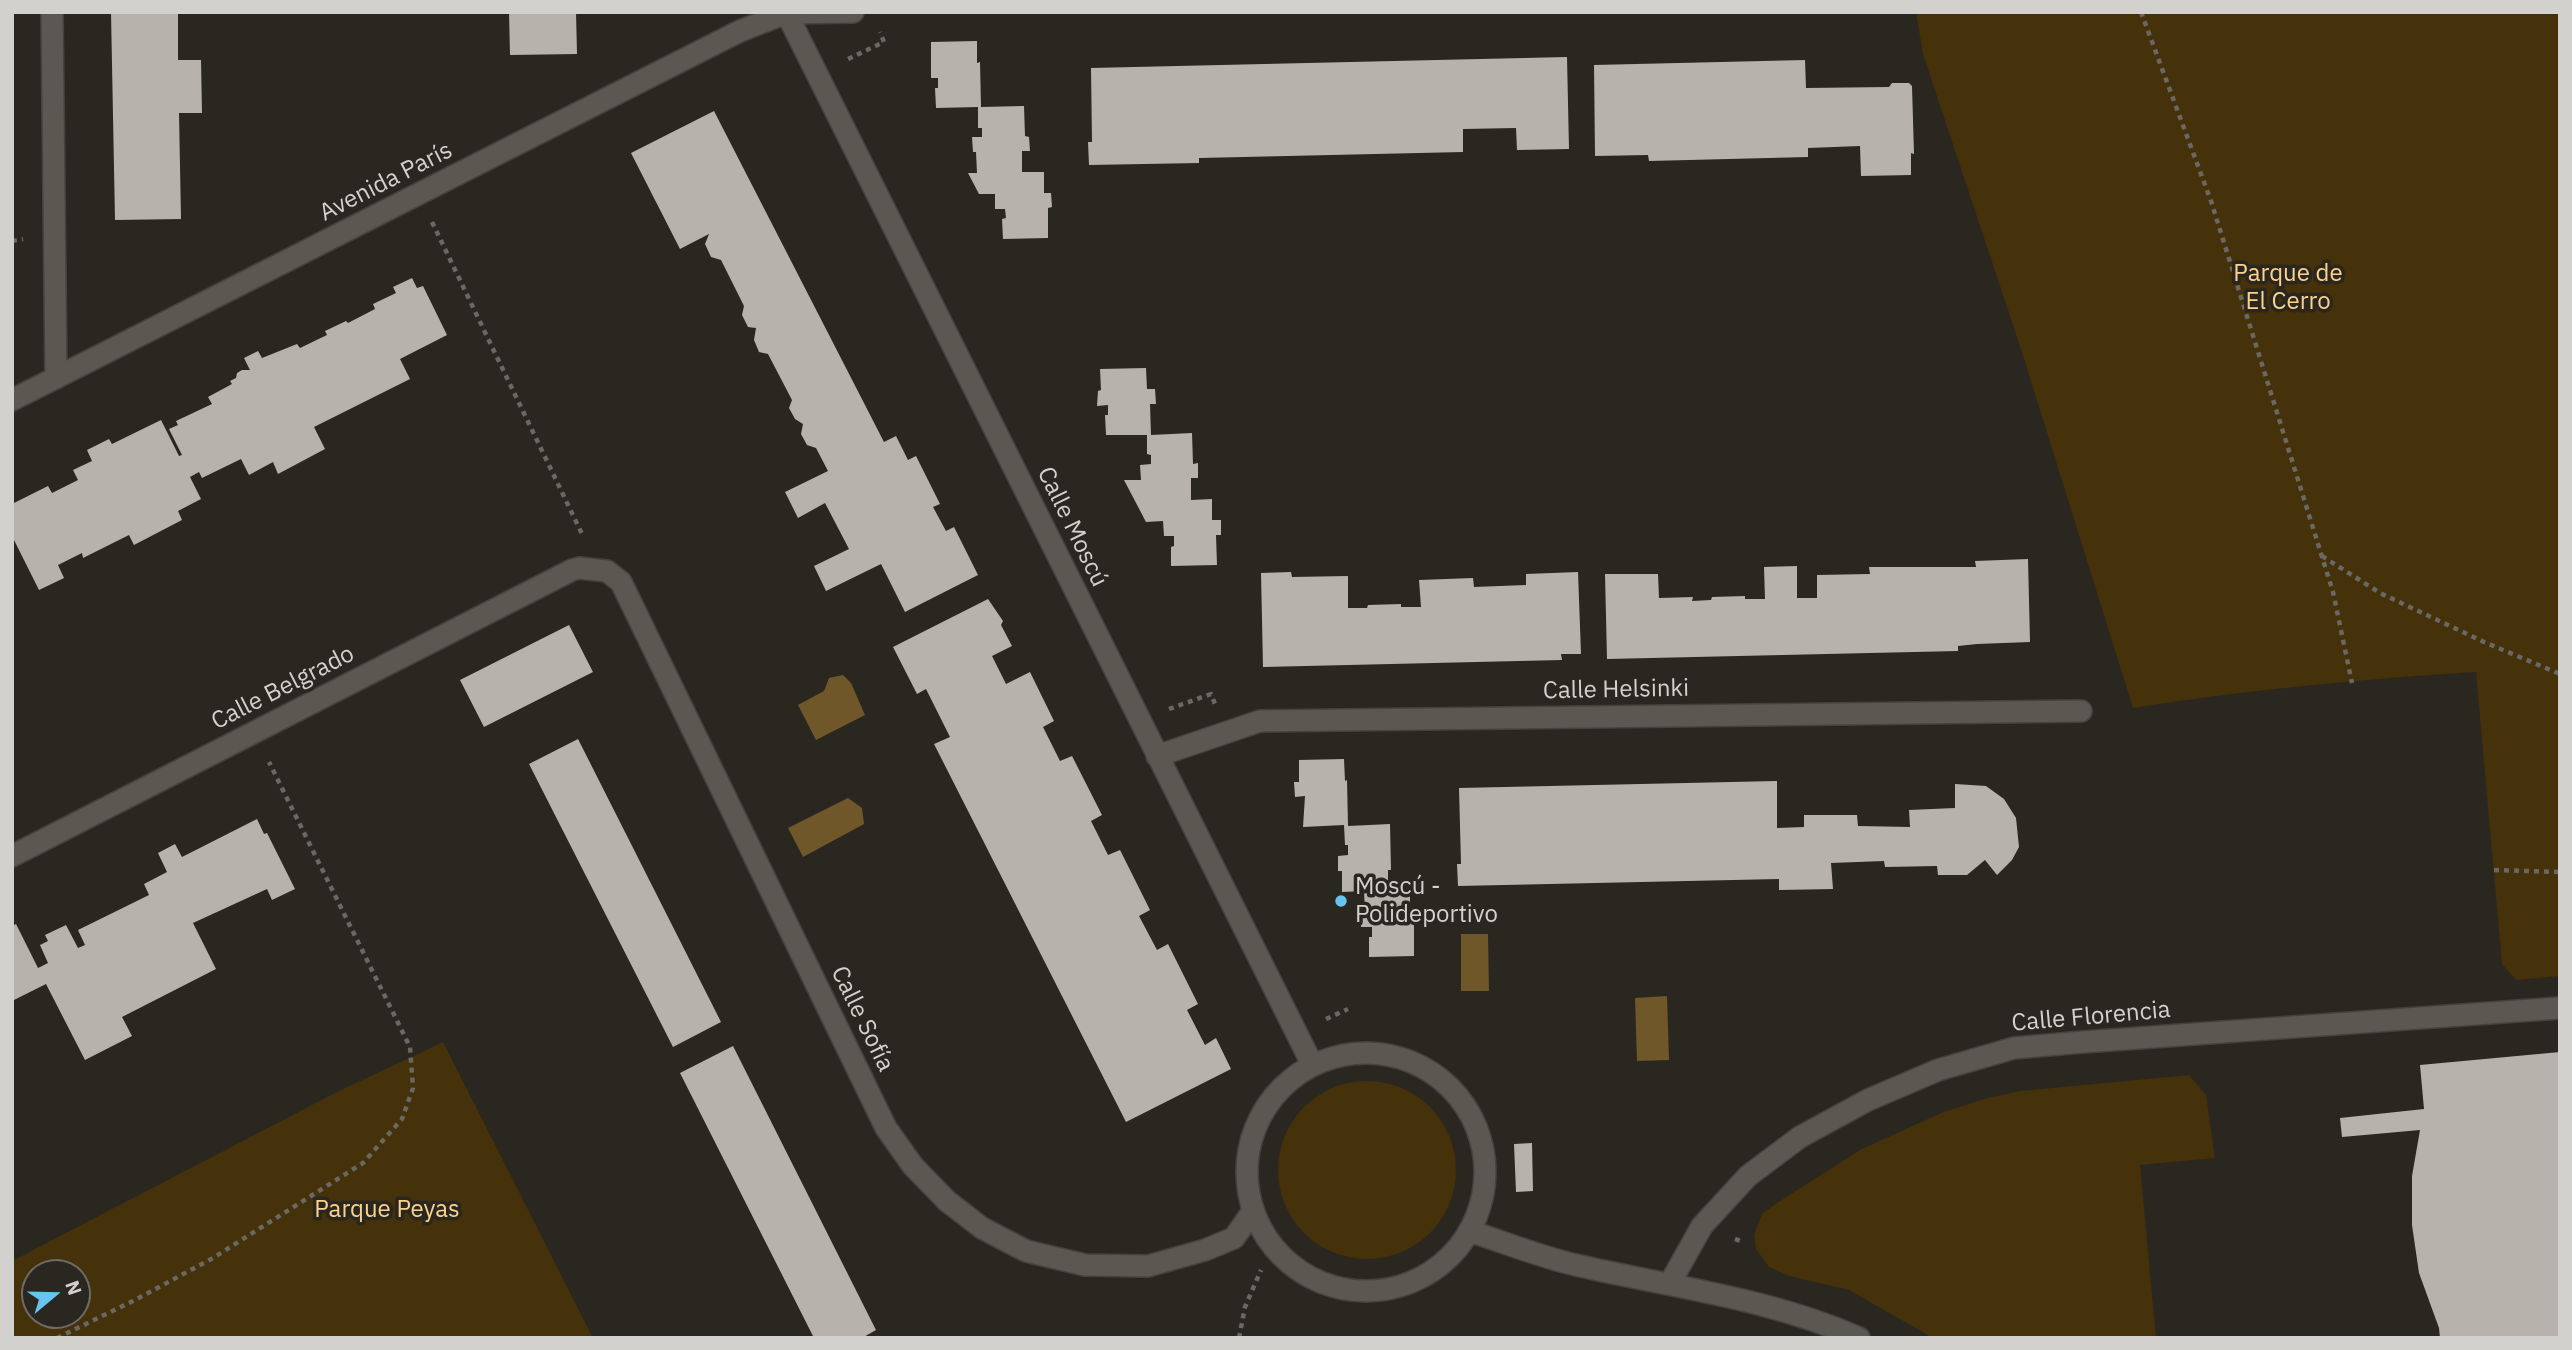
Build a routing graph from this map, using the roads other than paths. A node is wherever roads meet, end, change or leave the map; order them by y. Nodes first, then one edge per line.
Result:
1 (52, 12) edge
2 (853, 12) edge
3 (786, 13) edge
4 (56, 378) junction
5 (12, 400) edge
6 (579, 568) joint
7 (2081, 711) dead end
8 (1157, 756) junction
9 (12, 856) edge
10 (2560, 1008) edge
11 (1312, 1064) junction
12 (1253, 1211) junction
13 (1469, 1231) junction
14 (1670, 1283) junction
15 (1859, 1338) edge

1 - 4 street
2 - 3 street
3 - 4 street, Avenida París
3 - 8 street, Calle Moscú
4 - 5 street, Avenida París
6 - 9 street, Calle Belgrado
6 - 12 street, Calle Sofía
7 - 8 street, Calle Helsinki
8 - 11 street, Calle Moscú
10 - 14 street, Calle Florencia
11 - 12 street
11 - 13 street
12 - 13 street
13 - 14 street
14 - 15 street

